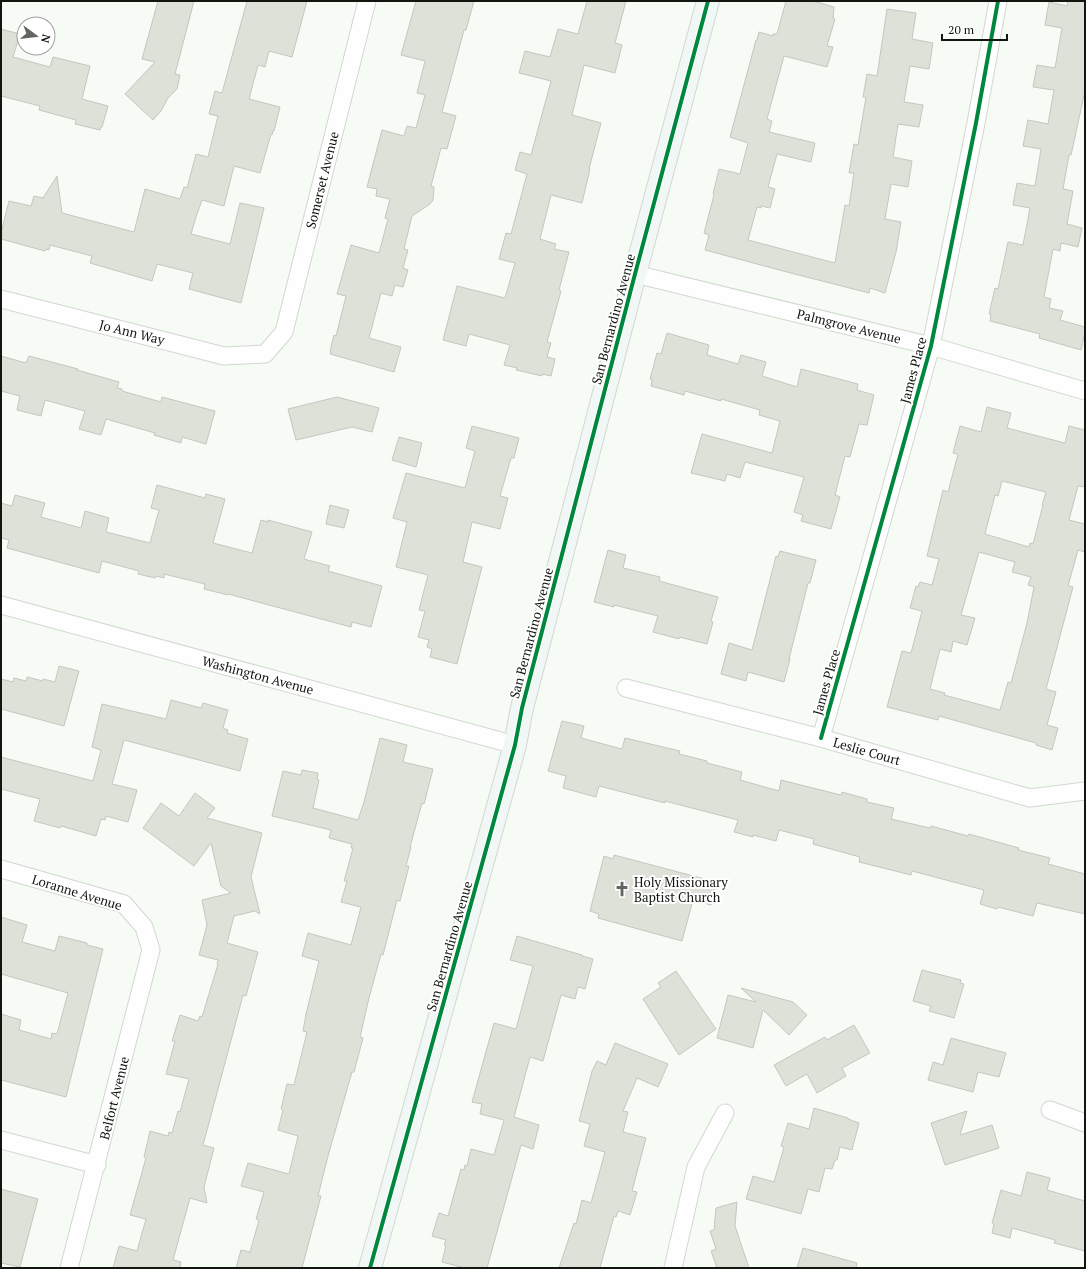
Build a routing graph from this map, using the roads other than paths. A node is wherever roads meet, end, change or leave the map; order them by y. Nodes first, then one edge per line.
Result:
1 (367, 1) edge
2 (708, 1) edge
3 (998, 1) edge
4 (635, 274) junction
5 (1, 299) edge
6 (931, 346) junction
7 (264, 354) joint
8 (1085, 391) edge
9 (1, 605) edge
10 (626, 688) dead end
11 (821, 738) junction
12 (515, 745) junction
13 (1085, 791) edge
14 (1, 870) edge
15 (144, 927) joint
16 (1050, 1110) dead end
17 (725, 1113) dead end
18 (1085, 1123) edge
19 (1, 1140) edge
20 (97, 1164) junction
21 (69, 1268) edge
22 (370, 1268) edge
23 (672, 1268) edge

1 - 7 street, Somerset Avenue
2 - 4 main road, San Bernardino Avenue
3 - 6 street, James Place
4 - 6 street, Palmgrove Avenue
4 - 12 main road, San Bernardino Avenue
5 - 7 street, Jo Ann Way
6 - 8 street, Palmgrove Avenue
6 - 11 street, James Place
9 - 12 street, Washington Avenue
10 - 11 street, Leslie Court
11 - 13 street, Leslie Court
12 - 22 main road, San Bernardino Avenue
14 - 15 street, Loranne Avenue
15 - 20 street, Belfort Avenue
16 - 18 street
17 - 23 street
19 - 20 street
20 - 21 street, Belfort Avenue

